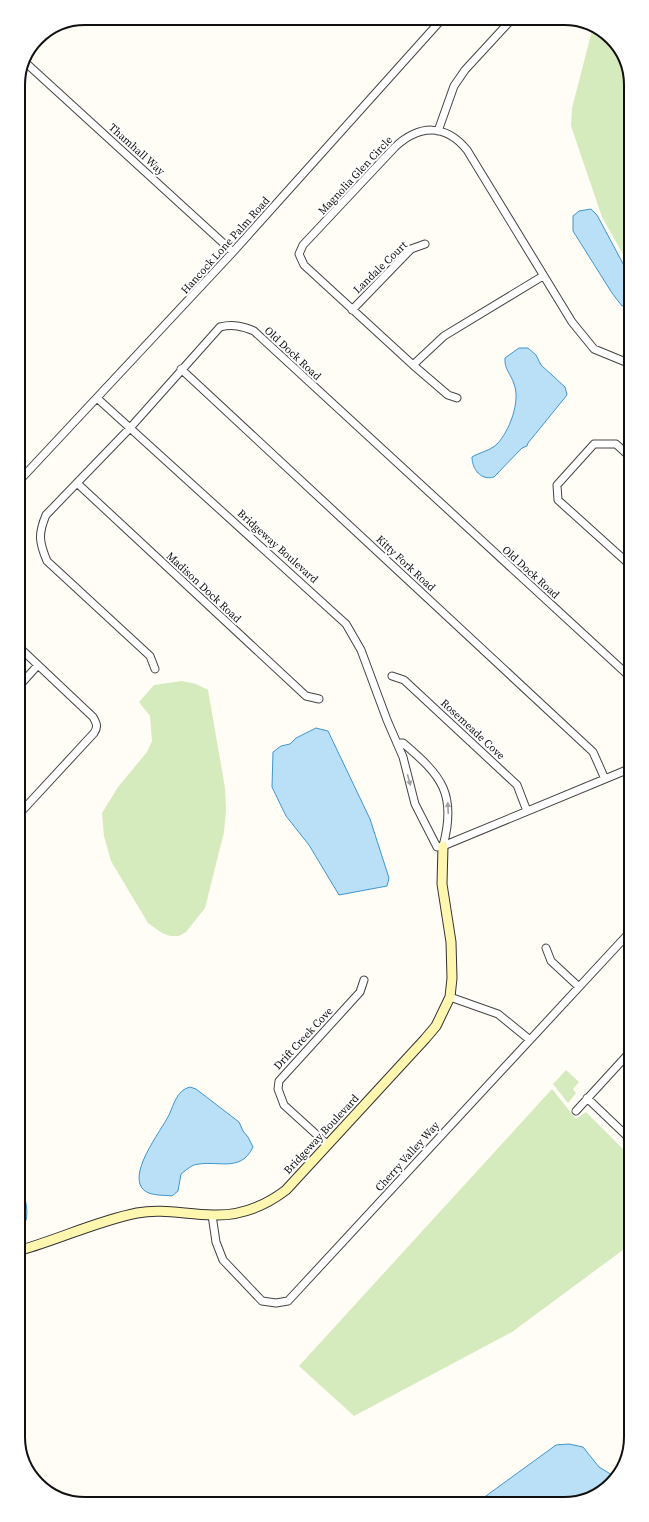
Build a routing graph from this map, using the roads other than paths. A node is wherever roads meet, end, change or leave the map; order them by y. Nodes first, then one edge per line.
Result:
1 (437, 25) edge
2 (506, 25) edge
3 (28, 65) edge
4 (438, 131) junction
5 (425, 244) dead end
6 (234, 252) junction
7 (543, 276) junction
8 (352, 310) junction
9 (624, 361) edge
10 (413, 365) junction
11 (181, 369) junction
12 (457, 398) dead end
13 (98, 399) junction
14 (130, 428) junction
15 (624, 452) edge
16 (25, 475) edge
17 (78, 484) junction
18 (624, 559) edge
19 (25, 653) edge
20 (38, 665) junction
21 (154, 669) dead end
22 (624, 671) edge
23 (392, 676) dead end
24 (25, 679) edge
25 (319, 699) dead end
26 (397, 743) junction
27 (624, 771) edge
28 (605, 779) junction
29 (25, 807) edge
30 (527, 811) junction
31 (443, 846) junction
32 (624, 938) edge
33 (546, 948) dead end
34 (364, 980) dead end
35 (579, 987) junction
36 (450, 998) junction
37 (530, 1040) junction
38 (624, 1059) edge
39 (588, 1098) junction
40 (576, 1111) dead end
41 (624, 1133) edge
42 (328, 1145) junction
43 (212, 1215) junction
44 (25, 1249) edge

1 - 6 street, Hancock Lone Palm Road
2 - 4 street
3 - 6 street, Thamhall Way
4 - 7 street, Magnolia Glen Circle
4 - 8 street, Magnolia Glen Circle
5 - 8 street, Landale Court
6 - 13 street, Hancock Lone Palm Road
7 - 9 street, Magnolia Glen Circle
7 - 10 street
8 - 10 street, Magnolia Glen Circle
10 - 12 street, Magnolia Glen Circle
11 - 14 street, Old Dock Road
11 - 22 street, Old Dock Road
11 - 28 street, Kitty Fork Road
13 - 14 street, Bridgeway Boulevard
13 - 16 street, Hancock Lone Palm Road
14 - 17 street, Old Dock Road
14 - 26 street, Bridgeway Boulevard
15 - 18 street
17 - 21 street, Old Dock Road
17 - 25 street, Madison Dock Road
19 - 20 street
20 - 24 street
20 - 29 street
23 - 30 street, Rosemeade Cove
26 -> 31 street, Bridgeway Boulevard
31 -> 26 street, Bridgeway Boulevard
27 - 28 street
28 - 30 street
30 - 31 street
31 - 36 street, Bridgeway Boulevard
32 - 35 street, Cherry Valley Way
33 - 35 street
34 - 42 street, Drift Creek Cove
35 - 37 street, Cherry Valley Way
36 - 37 street
36 - 42 street, Bridgeway Boulevard
37 - 43 street, Cherry Valley Way
38 - 39 street
39 - 40 street
39 - 41 street
42 - 43 street, Bridgeway Boulevard
43 - 44 street, Bridgeway Boulevard

